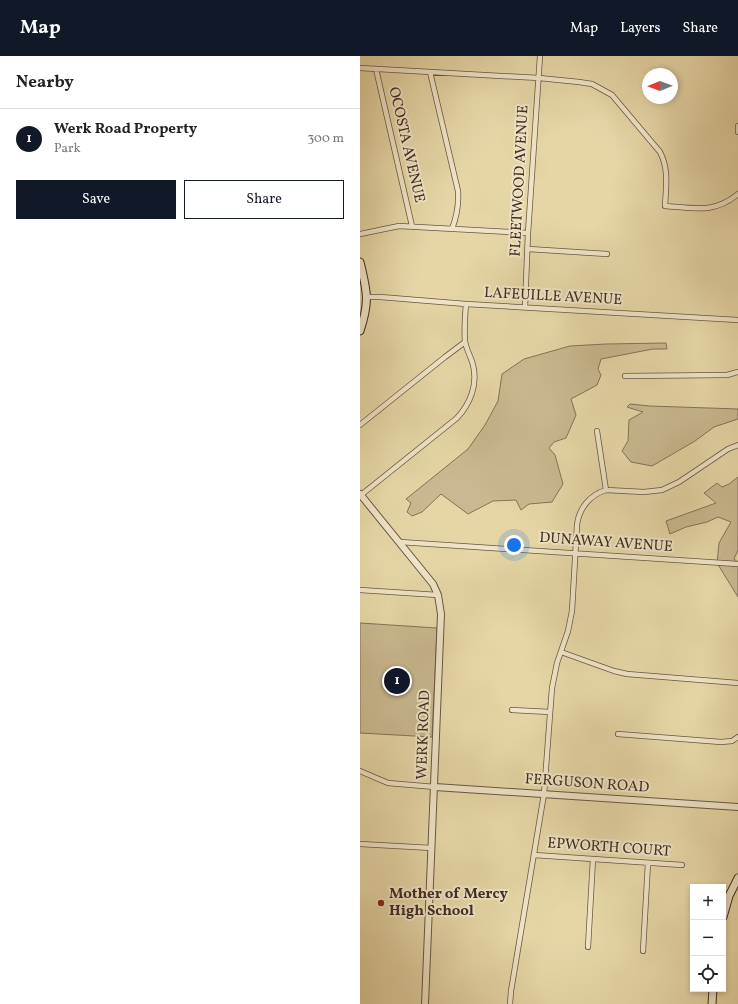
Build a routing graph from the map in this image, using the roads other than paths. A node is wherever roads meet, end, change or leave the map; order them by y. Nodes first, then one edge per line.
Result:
1 (540, 56) edge
2 (360, 68) edge
3 (376, 69) junction
4 (430, 72) junction
5 (539, 78) junction
6 (738, 126) edge
7 (738, 132) edge
8 (738, 194) edge
9 (412, 226) junction
10 (452, 229) junction
11 (528, 233) junction
12 (360, 234) edge
13 (528, 249) junction
14 (607, 254) dead end
15 (360, 262) edge
16 (367, 297) junction
17 (466, 304) junction
18 (525, 307) junction
19 (738, 320) edge
20 (360, 331) edge
21 (465, 342) junction
22 (738, 372) edge
23 (625, 376) dead end
24 (360, 425) edge
25 (597, 431) dead end
26 (738, 445) edge
27 (606, 490) junction
28 (361, 494) edge
29 (400, 542) junction
30 (576, 553) junction
31 (738, 564) edge
32 (360, 590) edge
33 (438, 595) junction
34 (561, 652) junction
35 (738, 683) edge
36 (512, 710) dead end
37 (550, 712) junction
38 (618, 734) dead end
39 (738, 737) edge
40 (360, 770) edge
41 (435, 787) junction
42 (544, 794) junction
43 (738, 807) edge
44 (360, 844) edge
45 (432, 848) junction
46 (534, 855) junction
47 (593, 859) junction
48 (648, 863) junction
49 (682, 865) dead end
50 (738, 878) edge
51 (726, 906) edge
52 (588, 947) dead end
53 (643, 951) dead end
54 (713, 992) edge
55 (425, 1004) edge
56 (510, 1004) edge
57 (712, 1004) edge

1 - 5 street, FLEETWOOD AVENUE
2 - 3 street
3 - 4 street
3 - 9 street, OCOSTA AVENUE
4 - 5 street
4 - 10 street
5 - 8 street
5 - 11 street, FLEETWOOD AVENUE
6 - 7 street
9 - 10 street
9 - 12 street
10 - 11 street
11 - 13 street, FLEETWOOD AVENUE
13 - 14 street
13 - 18 street, FLEETWOOD AVENUE
15 - 16 main road
16 - 17 street, LAFEUILLE AVENUE
16 - 20 main road
17 - 18 street, LAFEUILLE AVENUE
17 - 21 street
18 - 19 street, LAFEUILLE AVENUE
21 - 24 street
21 - 28 street
22 - 23 street
25 - 27 street
26 - 27 street
27 - 30 street
28 - 29 street, WERK ROAD
29 - 30 street, DUNAWAY AVENUE
29 - 33 street, WERK ROAD
30 - 31 street, DUNAWAY AVENUE
30 - 34 street
32 - 33 street
33 - 41 street, WERK ROAD
34 - 35 street
34 - 37 street
36 - 37 street
37 - 42 street
38 - 39 street
40 - 41 street
41 - 42 street, FERGUSON ROAD
41 - 45 street, WERK ROAD
42 - 43 street, FERGUSON ROAD
42 - 46 street
44 - 45 street
45 - 55 street, WERK ROAD
46 - 47 street, EPWORTH COURT
46 - 56 street
47 - 48 street, EPWORTH COURT
47 - 52 street
48 - 49 street, EPWORTH COURT
48 - 53 street
50 - 51 main road
54 - 57 main road

